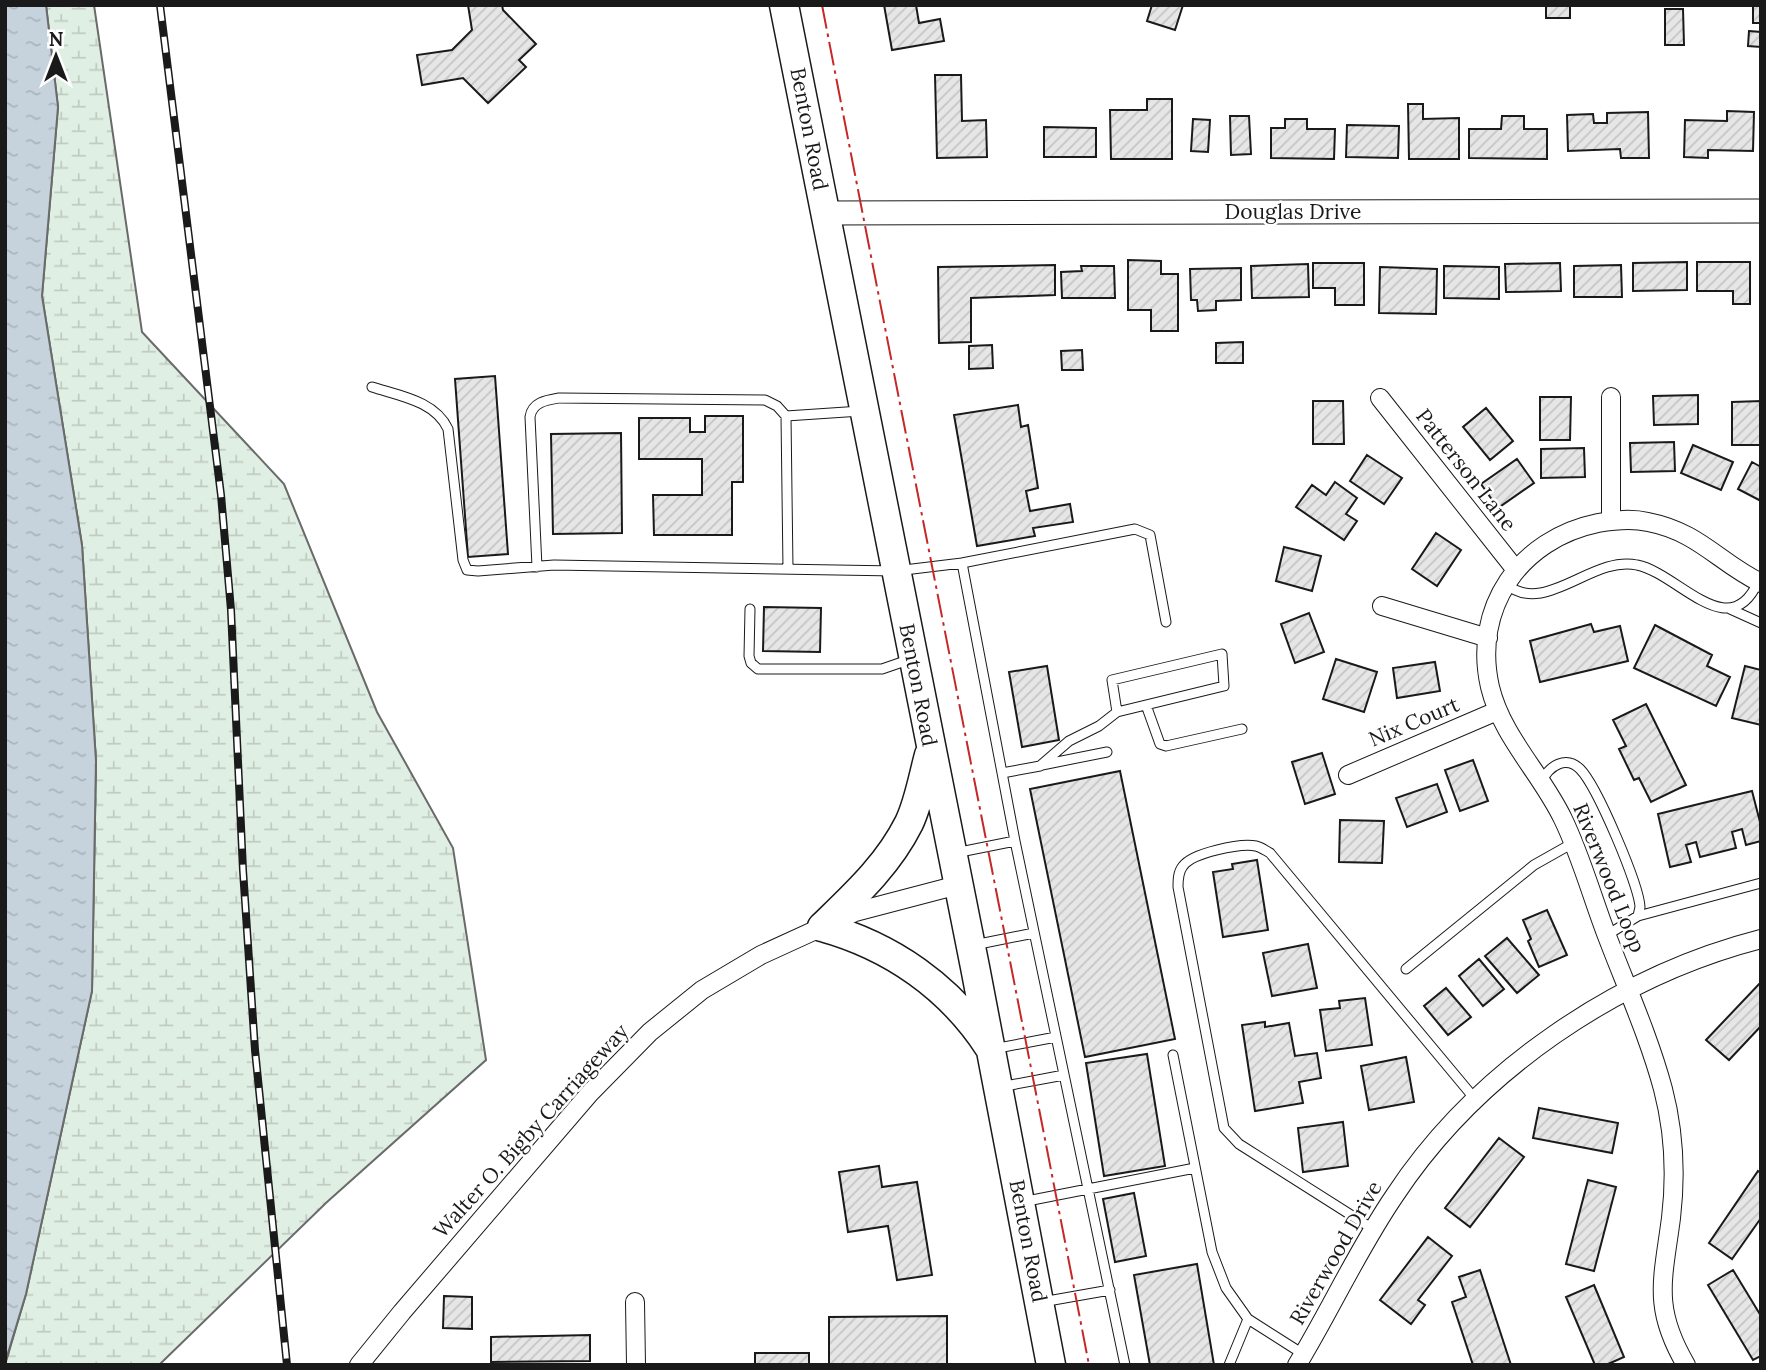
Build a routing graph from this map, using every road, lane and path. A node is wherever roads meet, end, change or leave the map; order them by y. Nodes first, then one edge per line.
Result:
1 (784, 5) edge
2 (1761, 211) edge
3 (825, 213) junction
4 (372, 387) dead end
5 (1611, 397) dead end
6 (1380, 398) dead end
7 (865, 411) junction
8 (786, 416) junction
9 (1611, 520) junction
10 (962, 563) junction
11 (537, 567) junction
12 (788, 569) junction
13 (896, 571) junction
14 (1511, 577) junction
15 (1758, 578) edge
16 (1382, 606) dead end
17 (750, 609) dead end
18 (1730, 609) junction
19 (1166, 622) dead end
20 (1761, 623) edge
21 (1488, 638) junction
22 (913, 658) junction
23 (1146, 705) junction
24 (1497, 711) junction
25 (1117, 712) junction
26 (1242, 729) dead end
27 (931, 747) junction
28 (1107, 752) dead end
29 (1040, 766) junction
30 (1002, 773) junction
31 (1348, 775) dead end
32 (1542, 781) junction
33 (1015, 841) junction
34 (1573, 843) junction
35 (952, 853) junction
36 (1761, 883) edge
37 (958, 885) junction
38 (1638, 916) junction
39 (822, 927) junction
40 (1034, 933) junction
41 (1606, 935) junction
42 (1761, 939) edge
43 (971, 946) junction
44 (1406, 969) dead end
45 (1629, 990) junction
46 (1056, 1037) junction
47 (991, 1050) junction
48 (1173, 1055) dead end
49 (1064, 1075) junction
50 (998, 1087) junction
51 (1475, 1099) junction
52 (1195, 1168) junction
53 (1088, 1189) junction
54 (1020, 1202) junction
55 (1373, 1229) junction
56 (1110, 1290) junction
57 (635, 1302) dead end
58 (1040, 1302) junction
59 (1248, 1319) junction
60 (1300, 1360) edge
61 (359, 1365) edge
62 (636, 1365) edge
63 (1051, 1365) edge
64 (1125, 1365) edge
65 (1229, 1365) edge
66 (1686, 1365) edge

1 - 3 main road, Benton Road
2 - 3 street, Douglas Drive
3 - 7 main road, Benton Road
4 - 11 lane
5 - 9 street
6 - 14 street, Patterson Lane
7 - 8 lane
7 - 13 main road, Benton Road
8 - 11 lane
8 - 12 lane
9 - 14 street, Riverwood Loop
9 - 15 street, Riverwood Loop
10 - 13 lane
10 - 19 lane
10 - 30 lane
11 - 12 lane
12 - 13 lane
13 - 22 main road, Benton Road
14 - 18 lane
14 - 21 street, Riverwood Loop
15 - 18 lane
16 - 21 street
17 - 22 lane
18 - 20 lane
21 - 24 street, Riverwood Loop
22 - 27 main road, Benton Road
23 - 25 lane
23 - 25 lane
23 - 26 lane
24 - 31 street, Nix Court
24 - 32 street, Riverwood Loop
25 - 29 lane
27 - 35 main road, Benton Road
27 - 39 main road
28 - 29 lane
29 - 30 lane
30 - 33 lane
32 - 34 street, Riverwood Loop
32 - 38 lane
33 - 35 lane
33 - 40 lane
34 - 41 street, Riverwood Loop
34 - 44 lane
35 - 37 main road, Benton Road
36 - 38 lane
37 - 39 street, Walter O. Bigby Carriageway
37 - 43 main road, Benton Road
38 - 41 lane
39 - 47 main road
39 - 61 street, Walter O. Bigby Carriageway
40 - 43 lane
40 - 46 lane
41 - 45 street, Riverwood Loop
42 - 45 street, Riverwood Drive
43 - 47 main road, Benton Road
45 - 51 street, Riverwood Drive
45 - 66 street, Riverwood Loop
46 - 47 lane
46 - 49 lane
47 - 50 main road, Benton Road
48 - 52 lane
49 - 50 lane
49 - 53 lane
50 - 54 main road, Benton Road
51 - 55 street, Riverwood Drive
51 - 55 lane
52 - 53 lane
52 - 59 lane
53 - 54 lane
53 - 56 lane
54 - 58 main road, Benton Road
55 - 60 street, Riverwood Drive
56 - 58 lane
56 - 64 lane
57 - 62 street
58 - 63 main road, Benton Road
59 - 60 lane
59 - 65 lane

